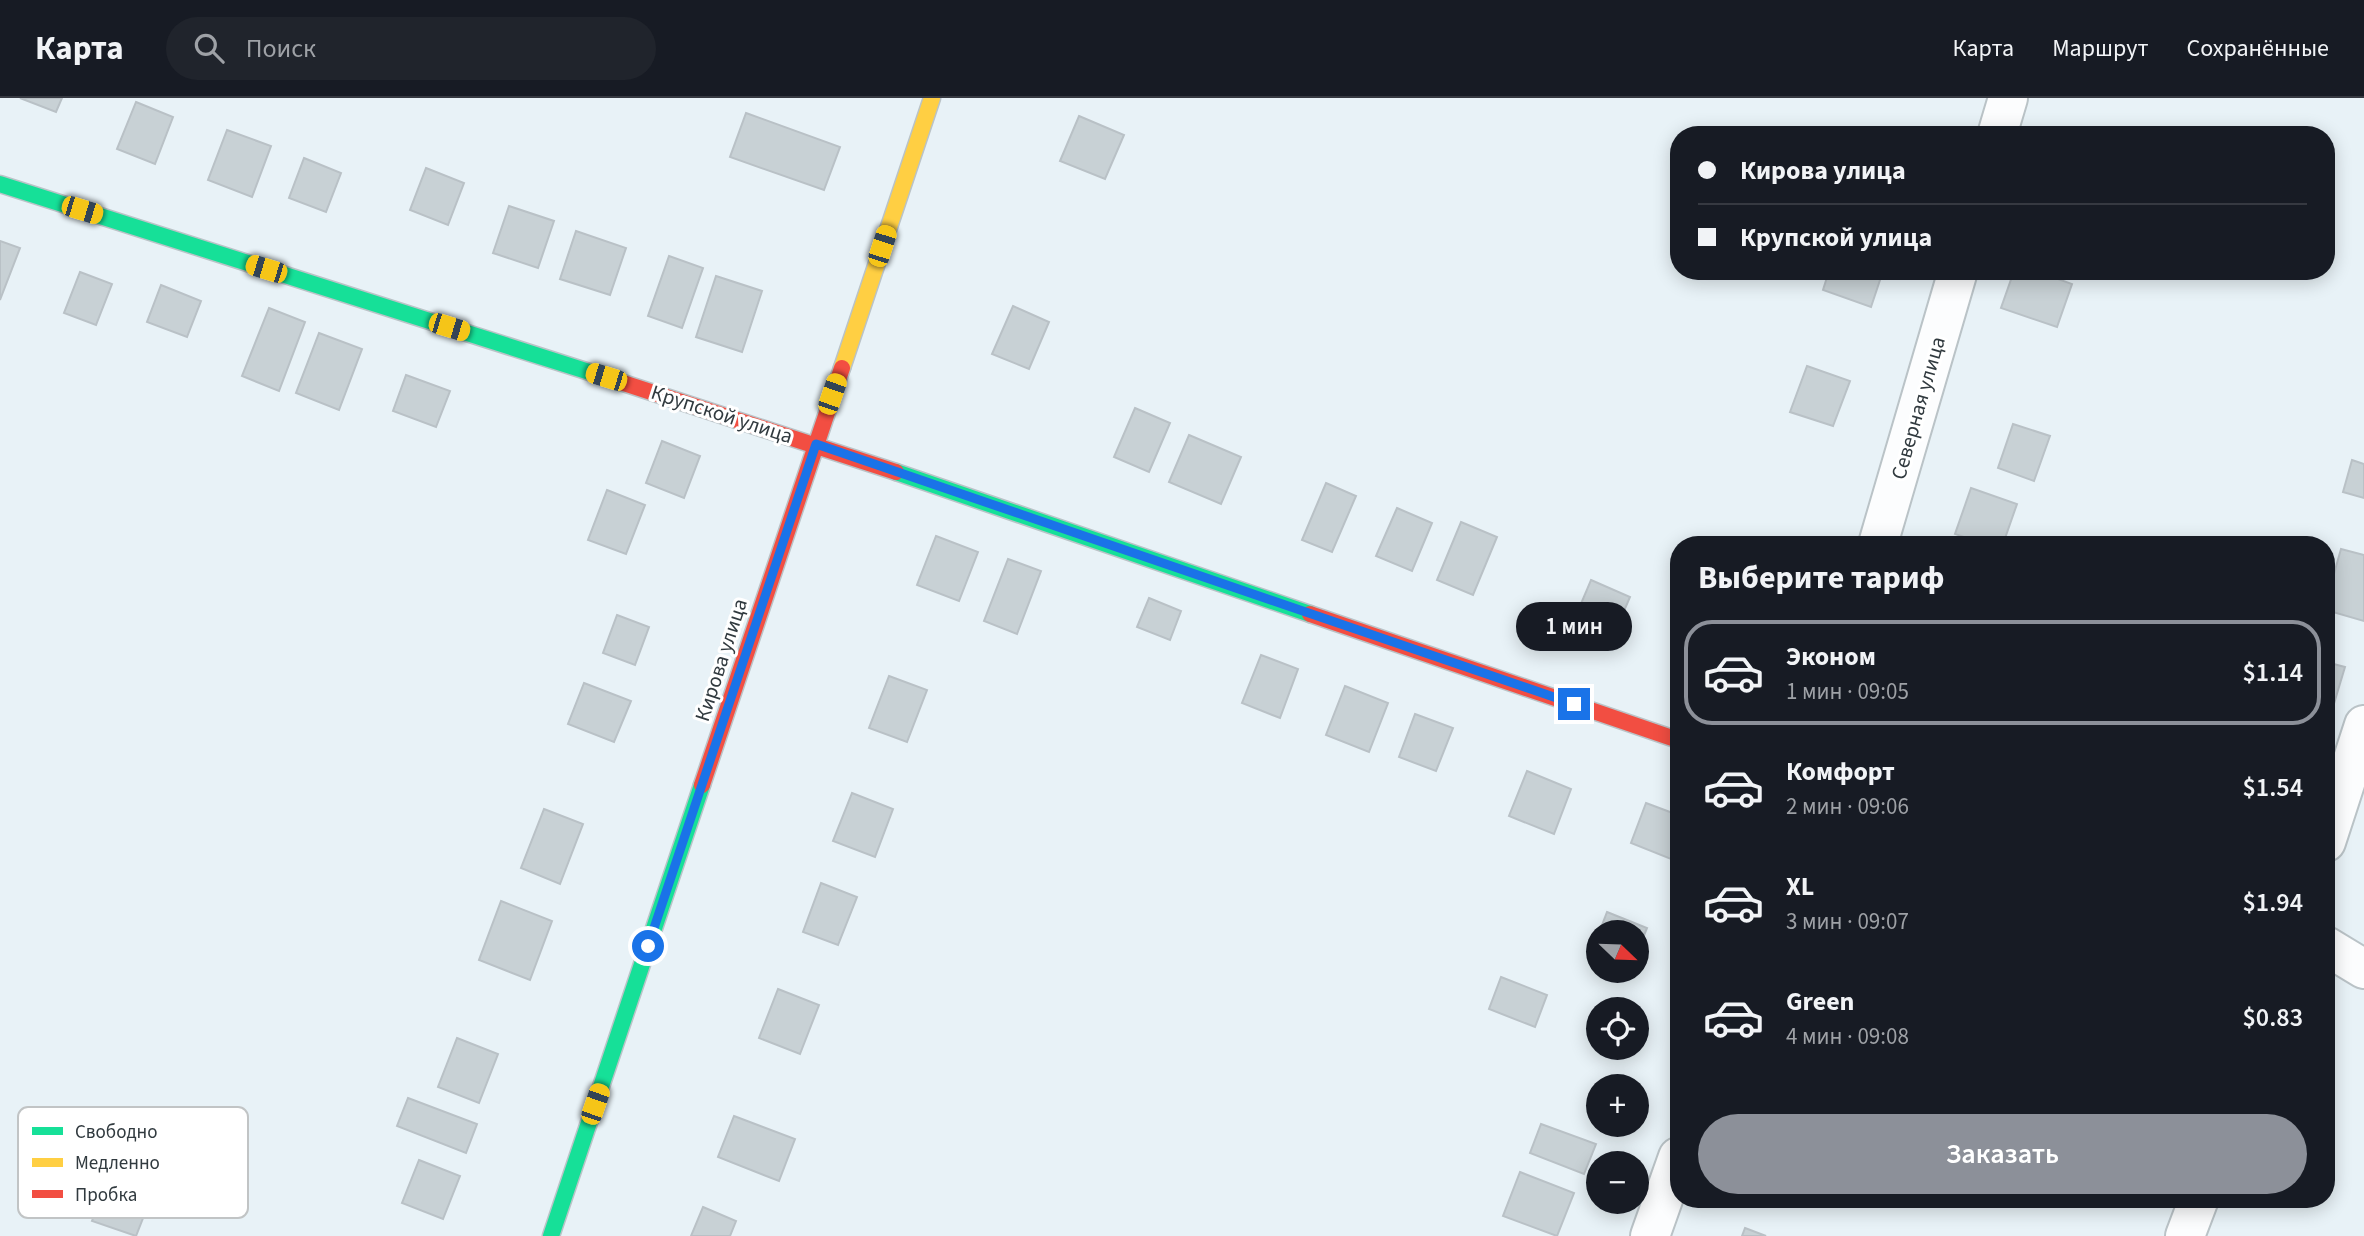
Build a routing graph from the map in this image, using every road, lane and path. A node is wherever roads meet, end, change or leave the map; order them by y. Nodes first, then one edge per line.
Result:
1 (932, 98) edge
2 (2008, 98) edge
3 (2000, 126) edge
4 (0, 184) edge
5 (1955, 280) edge
6 (816, 444) junction
7 (1880, 536) edge
8 (2364, 725) edge
9 (1670, 737) edge
10 (2335, 814) edge
11 (2335, 951) edge
12 (2364, 969) edge
13 (1670, 1180) edge
14 (2196, 1208) edge
15 (551, 1236) edge
16 (1650, 1236) edge
17 (2185, 1236) edge

1 - 6 street, Кирова улица
2 - 3 street
4 - 6 street, Крупской улица
5 - 7 street, Северная улица
6 - 9 street, Крупской улица
6 - 15 street, Кирова улица
8 - 10 street
11 - 12 street
13 - 16 street
14 - 17 street

